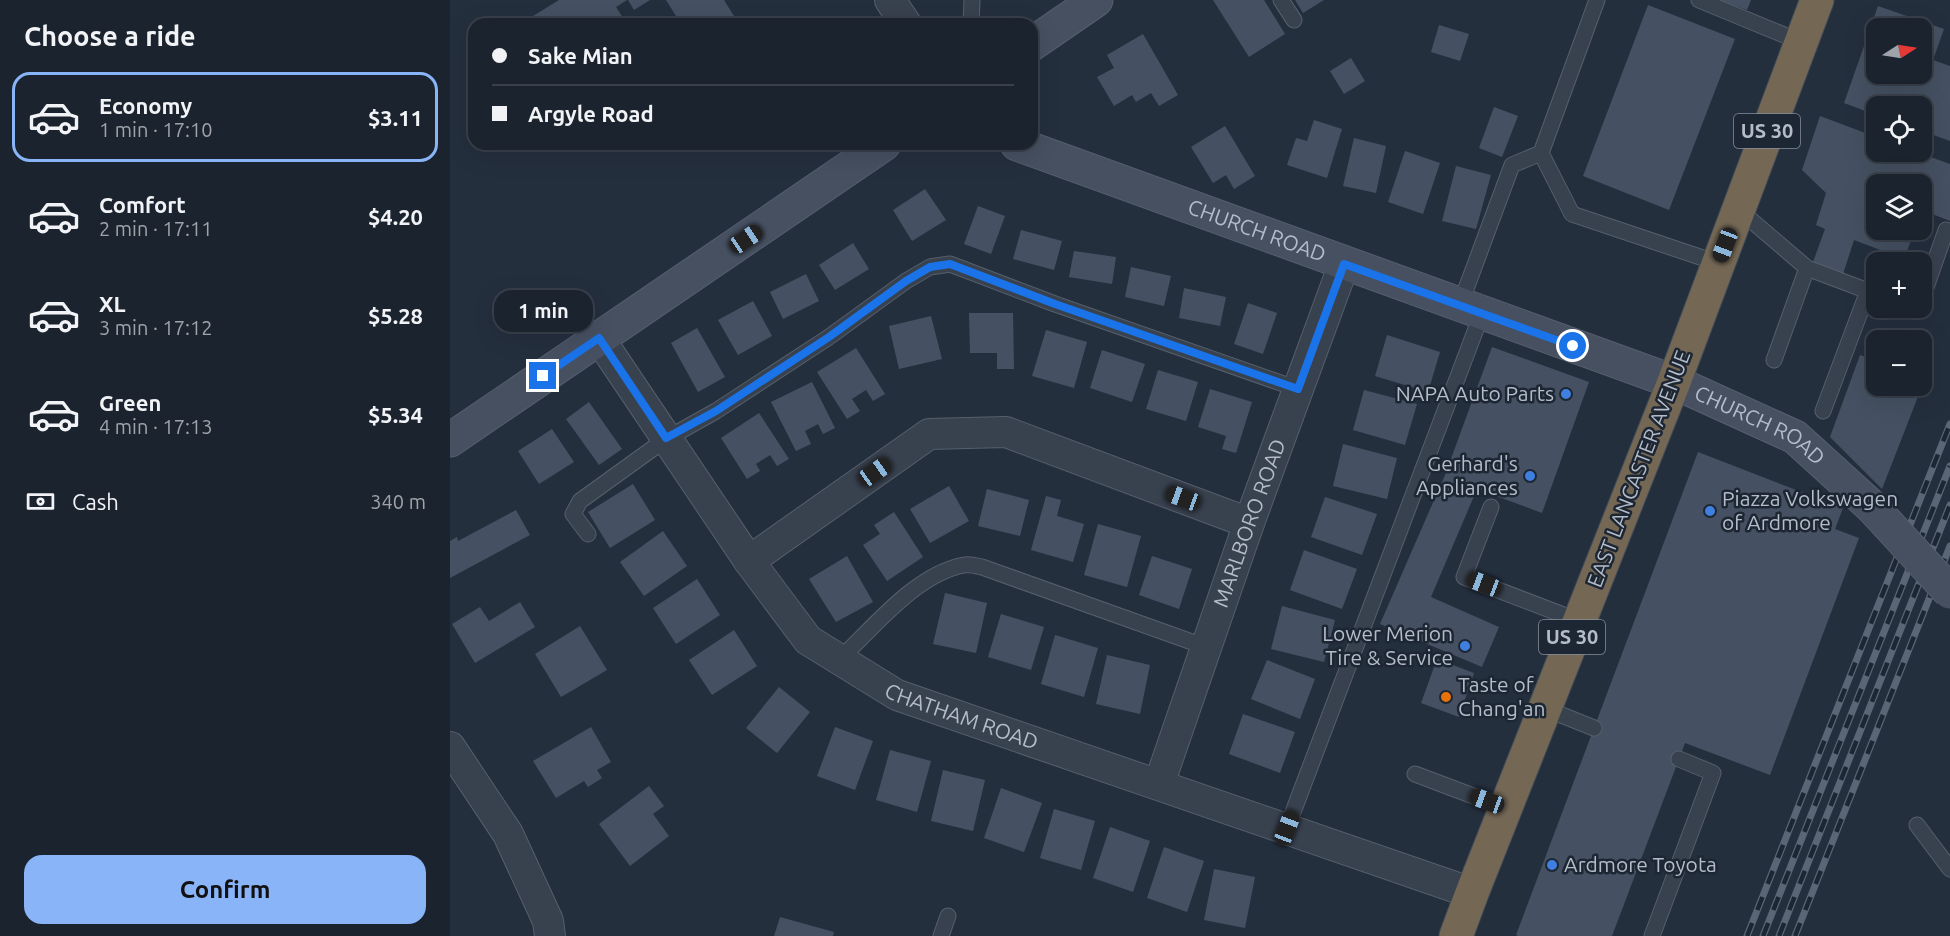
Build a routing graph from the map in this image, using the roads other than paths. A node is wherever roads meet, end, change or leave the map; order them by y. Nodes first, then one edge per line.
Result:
1 (890, 0) edge
2 (972, 0) edge
3 (1096, 0) edge
4 (1281, 0) edge
5 (1597, 0) edge
6 (1699, 0) edge
7 (1816, 0) edge
8 (902, 18) edge
9 (971, 18) edge
10 (1294, 20) dead end
11 (1038, 40) edge
12 (1801, 42) junction
13 (875, 150) edge
14 (1033, 150) edge
15 (1541, 153) junction
16 (1738, 209) junction
17 (1946, 230) dead end
18 (1718, 263) junction
19 (1344, 264) junction
20 (1807, 268) junction
21 (1932, 270) edge
22 (1866, 290) edge
23 (1866, 307) edge
24 (1471, 309) junction
25 (599, 338) junction
26 (1774, 360) dead end
27 (1674, 382) junction
28 (1298, 389) junction
29 (1823, 411) dead end
30 (666, 438) junction
31 (450, 440) edge
32 (1491, 507) dead end
33 (1249, 523) junction
34 (588, 534) dead end
35 (749, 561) junction
36 (1950, 592) edge
37 (1579, 621) junction
38 (1206, 647) junction
39 (840, 659) junction
40 (1544, 708) junction
41 (1594, 729) dead end
42 (450, 747) edge
43 (1679, 759) dead end
44 (1415, 774) dead end
45 (1159, 784) junction
46 (1505, 808) junction
47 (1917, 825) dead end
48 (1287, 828) junction
49 (1950, 869) edge
50 (1472, 892) junction
51 (948, 916) dead end
52 (1462, 934) edge
53 (550, 936) edge
54 (941, 936) edge
55 (1652, 936) edge

1 - 8 street
2 - 9 lane
3 - 11 street
4 - 10 lane
5 - 15 lane
6 - 12 lane
7 - 12 highway, EAST LANCASTER AVENUE / US 30
12 - 16 highway, EAST LANCASTER AVENUE / US 30
13 - 25 street
14 - 19 street, CHURCH ROAD
15 - 18 lane
15 - 24 lane
16 - 18 highway, EAST LANCASTER AVENUE / US 30
16 - 20 lane
17 - 21 lane
18 - 27 highway, EAST LANCASTER AVENUE / US 30
19 - 24 street, CHURCH ROAD
19 - 28 street, MARLBORO ROAD
20 - 22 lane
20 - 26 lane
23 - 29 lane
24 - 27 street, CHURCH ROAD
24 - 48 lane
25 - 30 street, CHATHAM ROAD
25 - 31 street
27 - 36 street, CHURCH ROAD, bridge
27 - 37 highway, EAST LANCASTER AVENUE / US 30
28 - 30 lane
28 - 33 street, MARLBORO ROAD
30 - 34 lane
30 - 35 street, CHATHAM ROAD
32 - 37 lane
33 - 35 street
33 - 38 street, MARLBORO ROAD
35 - 39 street, CHATHAM ROAD
37 - 40 highway, EAST LANCASTER AVENUE / US 30
38 - 39 lane
38 - 45 street, MARLBORO ROAD
39 - 45 street, CHATHAM ROAD
40 - 41 lane
40 - 46 highway, EAST LANCASTER AVENUE / US 30
42 - 53 street
43 - 55 lane
44 - 46 lane
45 - 48 street, CHATHAM ROAD
46 - 50 highway, EAST LANCASTER AVENUE / US 30
47 - 49 lane
48 - 50 street, CHATHAM ROAD
50 - 52 highway, EAST LANCASTER AVENUE / US 30
51 - 54 lane

